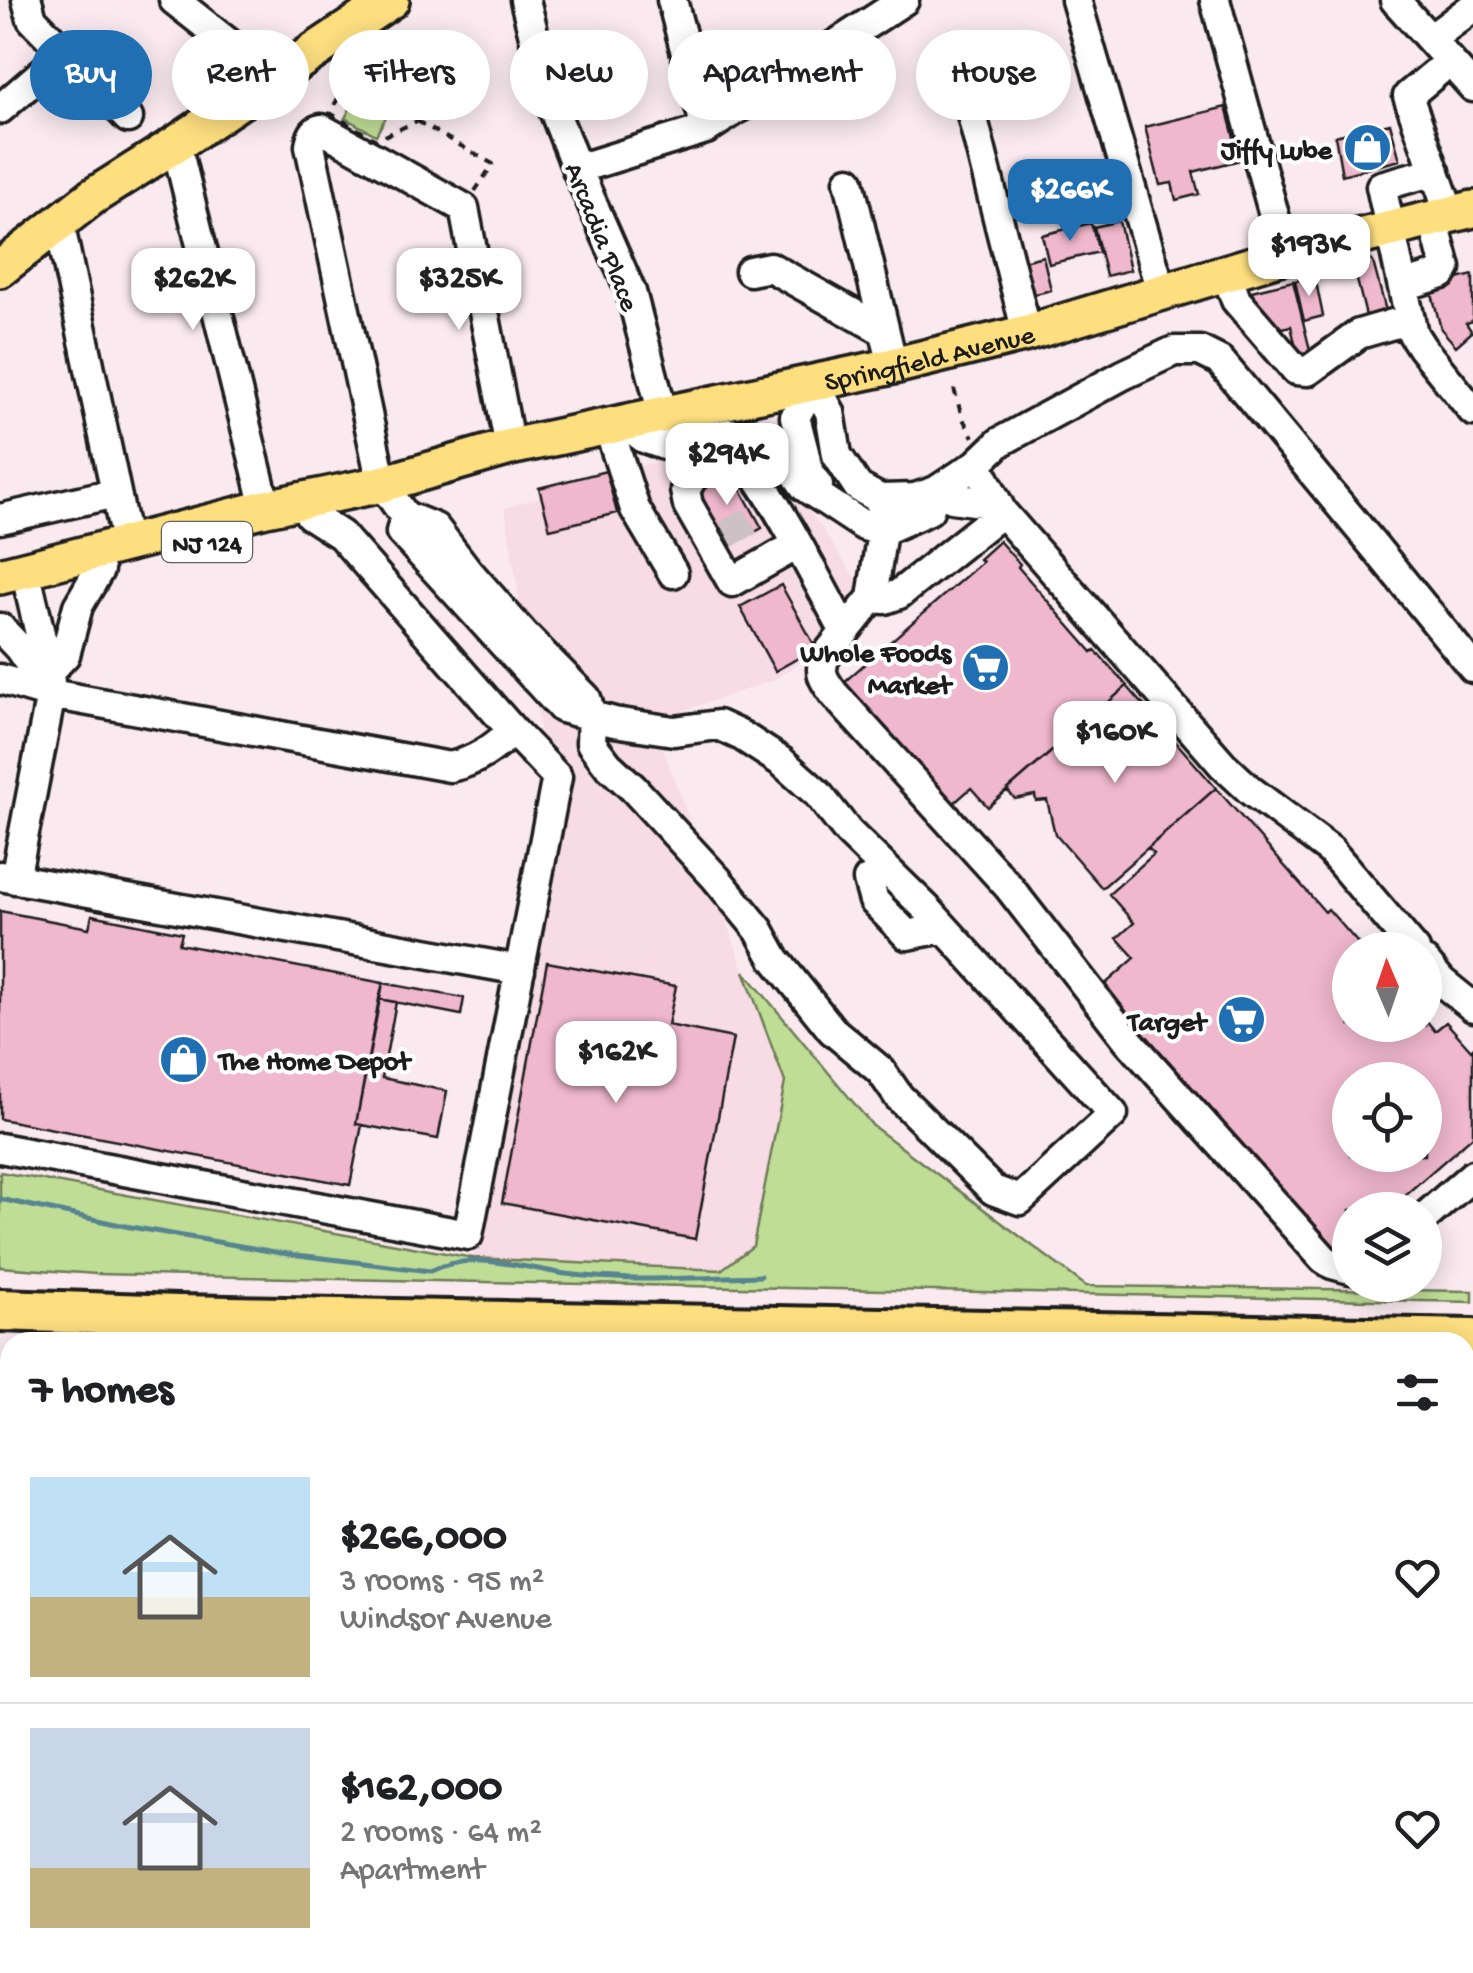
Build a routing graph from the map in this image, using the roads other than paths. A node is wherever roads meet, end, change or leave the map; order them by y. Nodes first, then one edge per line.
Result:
1 (27, 0) edge
2 (174, 0) edge
3 (390, 0) edge
4 (524, 0) edge
5 (672, 0) edge
6 (904, 0) edge
7 (1076, 0) edge
8 (1215, 0) edge
9 (1395, 0) edge
10 (1473, 6) edge
11 (43, 30) edge
12 (212, 30) edge
13 (1431, 38) junction
14 (309, 54) edge
15 (1450, 61) junction
16 (30, 84) edge
17 (1473, 86) edge
18 (0, 110) edge
19 (211, 120) edge
20 (973, 120) edge
21 (706, 128) junction
22 (176, 144) junction
23 (577, 169) junction
24 (1434, 171) junction
25 (849, 181) dead end
26 (1452, 214) edge
27 (59, 222) junction
28 (1390, 230) junction
29 (1284, 255) junction
30 (0, 269) edge
31 (750, 270) dead end
32 (1226, 272) junction
33 (1403, 286) junction
34 (1161, 291) junction
35 (1410, 319) junction
36 (884, 330) junction
37 (1027, 333) junction
38 (893, 366) junction
39 (814, 383) junction
40 (1467, 391) edge
41 (663, 415) junction
42 (616, 424) junction
43 (510, 447) junction
44 (975, 453) junction
45 (382, 484) junction
46 (936, 491) junction
47 (116, 492) junction
48 (880, 498) junction
49 (834, 506) junction
50 (266, 508) junction
51 (1002, 512) junction
52 (310, 515) junction
53 (0, 520) edge
54 (882, 531) junction
55 (126, 545) junction
56 (797, 545) junction
57 (99, 570) junction
58 (673, 573) dead end
59 (13, 583) edge
60 (872, 598) junction
61 (0, 628) edge
62 (845, 632) junction
63 (1473, 668) edge
64 (0, 679) edge
65 (50, 683) junction
66 (592, 718) junction
67 (513, 731) junction
68 (7, 877) edge
69 (1400, 932) edge
70 (520, 970) junction
71 (1442, 982) edge
72 (1473, 1007) edge
73 (0, 1148) edge
74 (1473, 1175) edge
75 (1442, 1202) edge
76 (1332, 1263) edge
77 (0, 1310) edge
78 (178, 1316) junction
79 (290, 1332) edge
80 (1041, 1332) edge

1 - 11 street
2 - 12 street
3 - 14 main road
4 - 23 street, Arcadia Place
5 - 21 street
6 - 21 street
7 - 34 street
8 - 29 street
9 - 13 street
10 - 13 street
13 - 15 street
15 - 17 street
15 - 24 street
16 - 18 street
19 - 22 main road
20 - 37 street
21 - 23 street
22 - 27 main road
22 - 50 street
23 - 41 street, Arcadia Place
24 - 26 street
24 - 28 street
25 - 36 street
26 - 28 main road, Springfield Avenue / NJ 124
26 - 33 street
27 - 30 main road
27 - 47 street
28 - 29 main road, Springfield Avenue / NJ 124
28 - 33 street
29 - 32 main road, Springfield Avenue / NJ 124
31 - 36 street
32 - 34 main road, Springfield Avenue / NJ 124
32 - 35 street
33 - 35 street
34 - 37 main road, Springfield Avenue / NJ 124
35 - 40 street
36 - 38 street
37 - 38 main road, Springfield Avenue / NJ 124
38 - 39 main road, Springfield Avenue / NJ 124
39 - 41 main road, Springfield Avenue / NJ 124
39 - 48 street
39 - 49 street
41 - 42 main road, Springfield Avenue / NJ 124
42 - 43 main road, Springfield Avenue / NJ 124
42 - 49 street
42 - 58 street
43 - 45 main road, Springfield Avenue / NJ 124
43 - 45 street
44 - 46 street
44 - 51 street
44 - 63 street
45 - 50 main road, Springfield Avenue / NJ 124
45 - 52 main road, Springfield Avenue / NJ 124
45 - 66 street
46 - 48 street
46 - 51 street
46 - 54 street
47 - 53 street
47 - 55 street
48 - 54 street
49 - 54 street
50 - 55 main road, Springfield Avenue / NJ 124
51 - 60 street
51 - 69 street
52 - 57 main road, Springfield Avenue / NJ 124
52 - 67 street
54 - 60 street
55 - 59 main road, Springfield Avenue / NJ 124
56 - 56 street
56 - 62 street
57 - 59 main road, Springfield Avenue / NJ 124
57 - 65 street
59 - 65 street
60 - 62 street
61 - 65 street
62 - 76 street
64 - 65 street
65 - 67 street
65 - 68 street
66 - 66 street
67 - 70 street
68 - 70 street
70 - 73 street
71 - 72 street
74 - 75 street
77 - 78 highway
78 - 79 highway
78 - 80 highway

